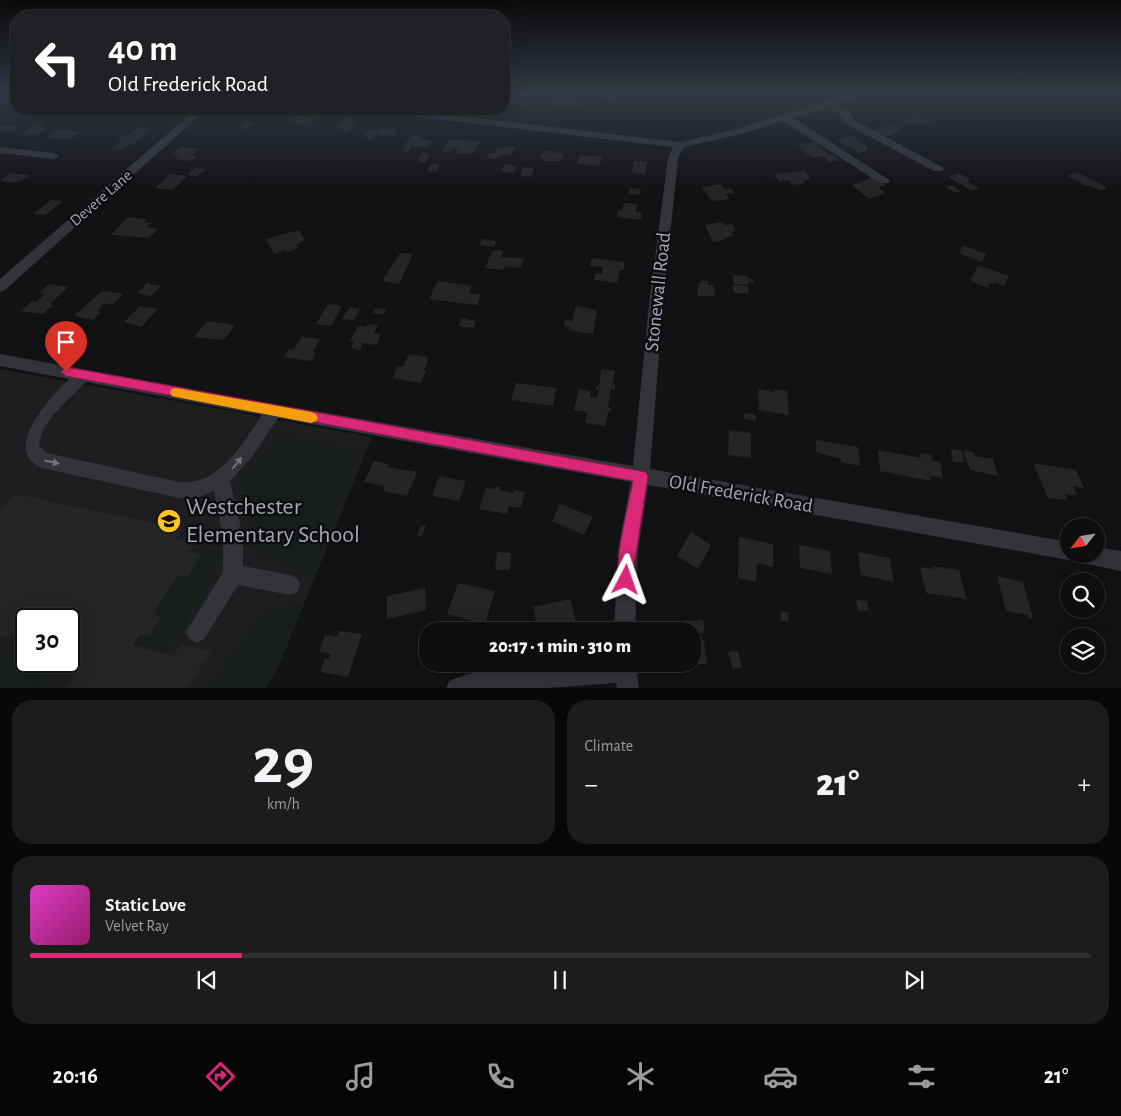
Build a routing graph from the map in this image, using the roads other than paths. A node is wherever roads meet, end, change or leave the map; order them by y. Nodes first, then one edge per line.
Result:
1 (184, 125) edge
2 (512, 125) edge
3 (758, 125) edge
4 (797, 125) edge
5 (856, 125) edge
6 (680, 145) junction
7 (0, 150) edge
8 (54, 156) dead end
9 (938, 169) dead end
10 (884, 181) dead end
11 (0, 287) edge
12 (0, 360) edge
13 (83, 375) junction
14 (274, 411) junction
15 (641, 476) junction
16 (221, 478) junction
17 (1060, 549) edge
18 (1105, 558) edge
19 (1121, 561) edge
20 (233, 574) junction
21 (290, 586) dead end
22 (624, 622) edge
23 (197, 632) dead end
24 (626, 674) edge
25 (457, 688) edge

1 - 11 street, Devere Lane
2 - 6 street
3 - 6 street
4 - 10 street
5 - 9 street
6 - 15 street, Stonewall Road
7 - 8 street
12 - 13 street, Old Frederick Road
13 - 14 street, Old Frederick Road
13 -> 16 street
14 - 15 street, Old Frederick Road
16 -> 14 street
15 - 17 street, Old Frederick Road
15 - 22 street, Stonewall Road
16 - 20 street
18 - 19 street
20 - 21 street
20 - 23 street
24 - 25 street

